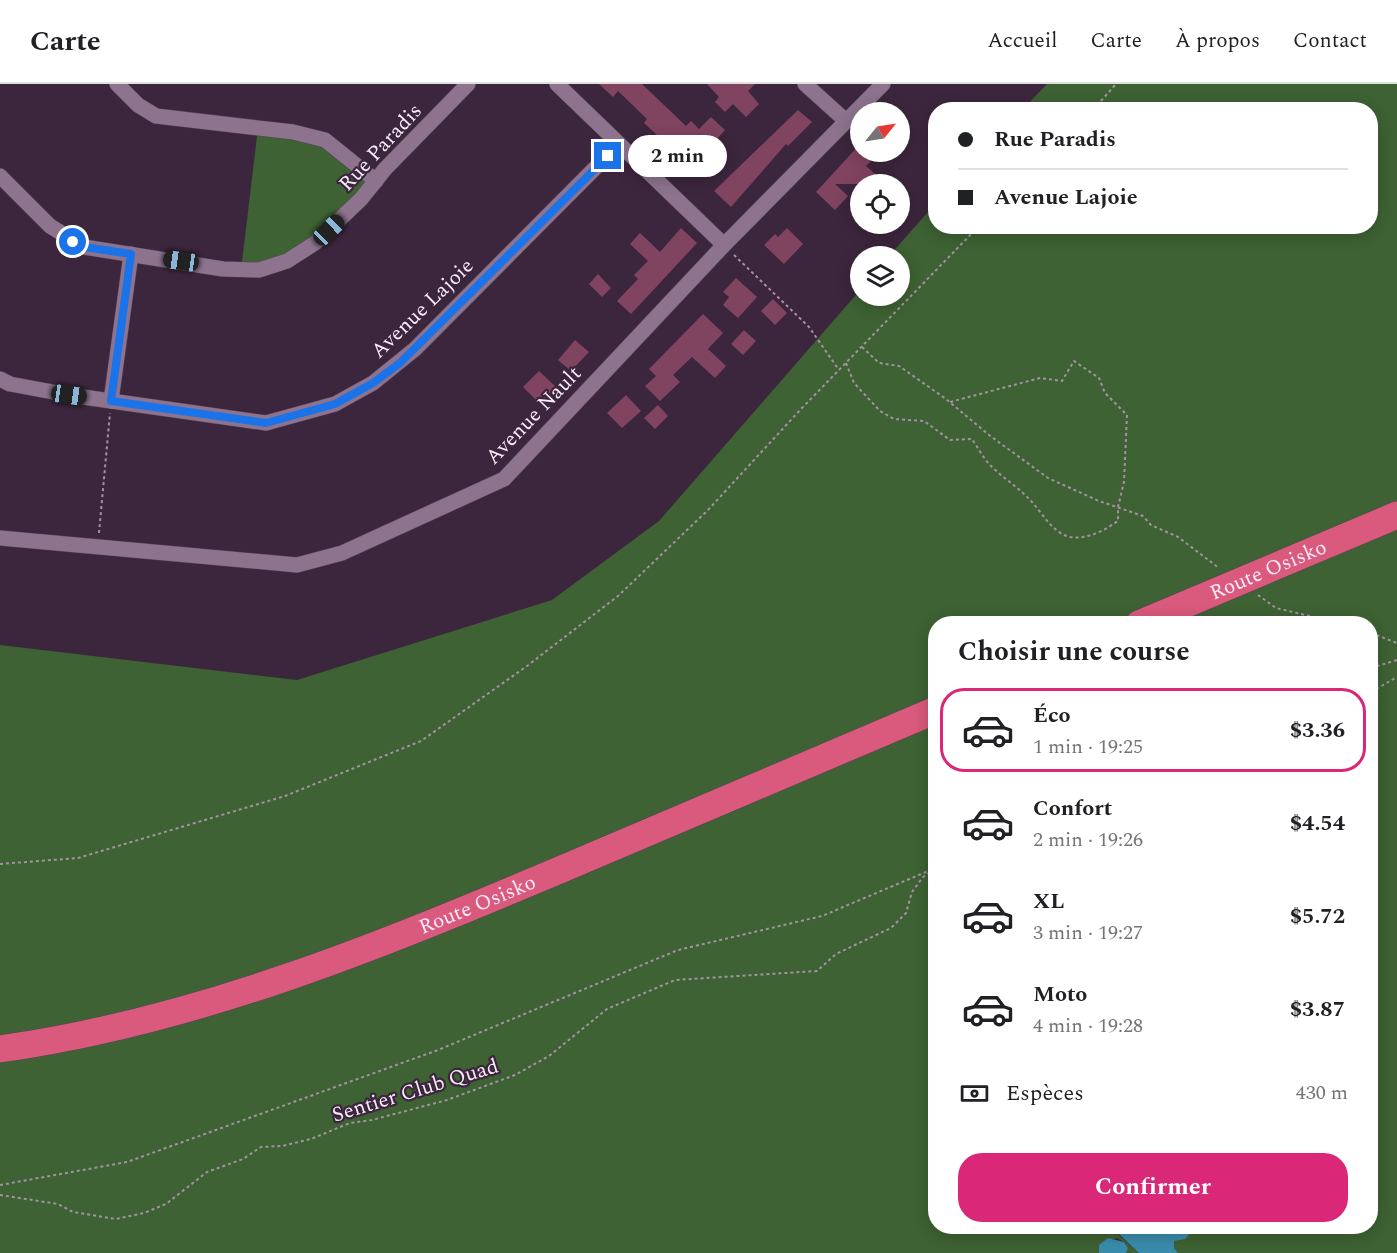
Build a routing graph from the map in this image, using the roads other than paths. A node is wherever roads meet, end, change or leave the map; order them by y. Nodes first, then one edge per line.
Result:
1 (117, 84) edge
2 (468, 84) edge
3 (557, 84) edge
4 (805, 84) edge
5 (883, 84) edge
6 (846, 121) junction
7 (619, 144) junction
8 (0, 176) edge
9 (376, 181) junction
10 (724, 245) junction
11 (131, 254) junction
12 (0, 379) edge
13 (111, 401) junction
14 (1397, 515) edge
15 (0, 538) edge
16 (1158, 616) edge
17 (928, 713) edge
18 (0, 1049) edge

1 - 9 street
2 - 9 street, Rue Paradis
3 - 7 street
4 - 6 street
5 - 6 street, Avenue Nault
6 - 10 street, Avenue Nault
7 - 10 street
7 - 13 street, Avenue Lajoie
8 - 11 street, Rue Paradis
9 - 11 street, Rue Paradis
10 - 15 street, Avenue Nault
11 - 13 street
12 - 13 street, Avenue Lajoie
14 - 16 highway, Route Osisko
17 - 18 highway, Route Osisko

